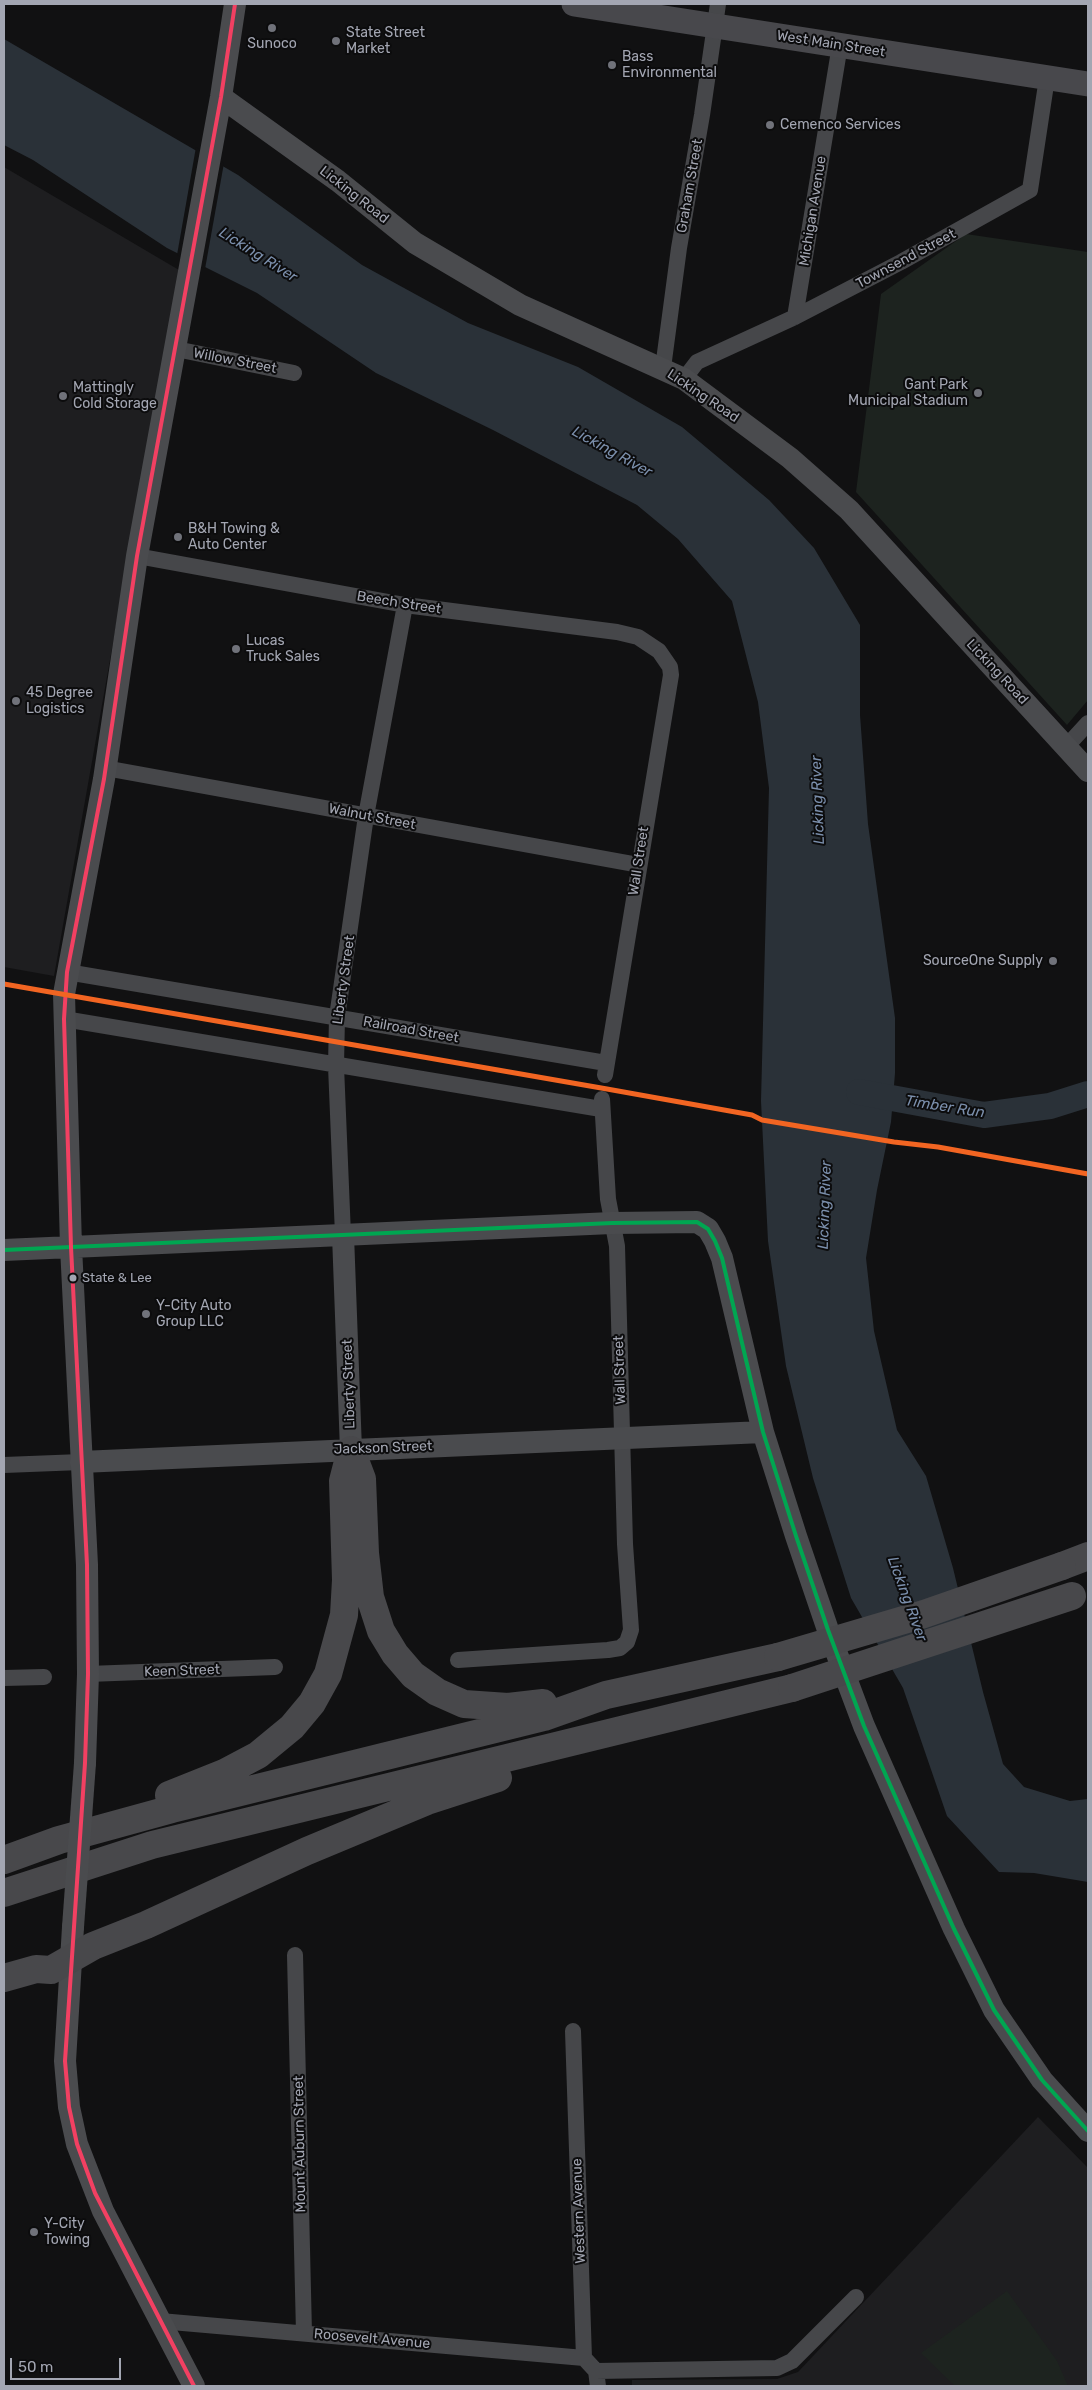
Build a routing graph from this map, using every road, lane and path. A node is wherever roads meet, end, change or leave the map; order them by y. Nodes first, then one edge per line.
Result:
1 (235, 4) edge
2 (574, 4) edge
3 (716, 14) edge
4 (840, 45) junction
5 (1046, 78) junction
6 (1088, 84) edge
7 (219, 106) junction
8 (795, 318) junction
9 (176, 349) junction
10 (663, 368) junction
11 (294, 373) dead end
12 (684, 380) junction
13 (137, 556) junction
14 (405, 605) junction
15 (659, 651) joint
16 (1088, 723) edge
17 (1066, 747) junction
18 (105, 768) junction
19 (1088, 771) edge
20 (366, 816) junction
21 (639, 865) junction
22 (67, 972) junction
23 (337, 1017) junction
24 (64, 1019) junction
25 (336, 1066) junction
26 (606, 1069) joint
27 (612, 1223) junction
28 (343, 1235) junction
29 (72, 1247) junction
30 (4, 1250) edge
31 (763, 1432) junction
32 (622, 1437) junction
33 (351, 1450) junction
34 (82, 1462) junction
35 (4, 1465) edge
36 (1088, 1556) edge
37 (1080, 1593) edge
38 (458, 1660) dead end
39 (275, 1667) dead end
40 (88, 1674) junction
41 (44, 1677) dead end
42 (4, 1678) edge
43 (606, 1695) junction
44 (626, 1730) junction
45 (59, 1840) junction
46 (4, 1860) edge
47 (4, 1893) edge
48 (295, 1955) dead end
49 (72, 1958) junction
50 (4, 1978) edge
51 (573, 2031) dead end
52 (1088, 2131) edge
53 (856, 2297) dead end
54 (160, 2321) junction
55 (304, 2333) junction
56 (584, 2358) junction
57 (597, 2379) edge
58 (194, 2386) edge

1 - 7 street
2 - 3 main road, West Main Street
3 - 4 main road, West Main Street
3 - 10 street, Graham Street
4 - 5 main road, West Main Street
4 - 8 street, Michigan Avenue
5 - 6 main road, West Main Street
5 - 8 street, Townsend Street
7 - 9 street
7 - 10 street, Licking Road
8 - 12 street, Townsend Street
9 - 11 street, Willow Street
9 - 13 street
10 - 12 street, Licking Road
12 - 17 street, Licking Road
13 - 14 street, Beech Street
13 - 18 street
14 - 15 street, Beech Street
14 - 20 street, Liberty Street
15 - 21 street, Wall Street
16 - 17 street
17 - 19 street, Licking Road
18 - 20 street, Walnut Street
18 - 22 street
20 - 21 street, Walnut Street
20 - 23 street, Liberty Street
21 - 26 street, Wall Street
22 - 23 street, Railroad Street
22 - 24 street
23 - 25 street, Liberty Street
23 - 26 street, Railroad Street
24 - 25 street
24 - 29 street
25 - 27 street, Wall Street
25 - 28 street, Liberty Street
27 - 28 street
27 - 31 street
27 - 32 street, Wall Street
28 - 29 street
28 - 33 street, Liberty Street
29 - 30 street
29 - 34 street
31 - 32 street, Jackson Street
31 - 52 street
32 - 33 street, Jackson Street
32 - 38 street, Wall Street
33 - 34 street, Jackson Street
33 - 43 highway
33 - 45 highway
34 - 35 street, Jackson Street
34 - 40 street
36 - 43 highway, bridge
37 - 44 highway, bridge
39 - 40 street, Keen Street
40 - 49 street, bridge
41 - 42 street
43 - 45 highway
44 - 47 highway
44 - 49 highway
45 - 46 highway
48 - 55 street, Mount Auburn Street
49 - 50 highway
49 - 54 street
51 - 56 street, Western Avenue
53 - 57 street
54 - 55 street, Roosevelt Avenue
54 - 58 street
55 - 56 street, Roosevelt Avenue
56 - 57 street

